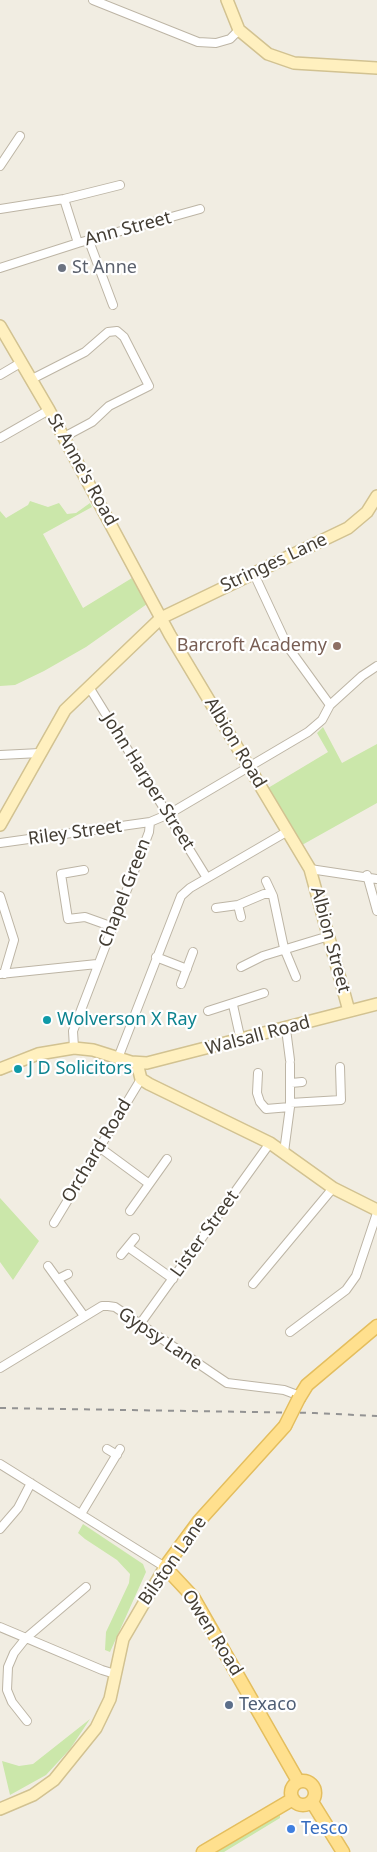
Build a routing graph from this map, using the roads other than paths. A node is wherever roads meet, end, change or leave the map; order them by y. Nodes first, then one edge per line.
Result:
1 (93, 0) edge
2 (227, 0) edge
3 (240, 30) junction
4 (377, 68) edge
5 (20, 136) dead end
6 (0, 166) edge
7 (120, 185) dead end
8 (64, 199) junction
9 (0, 209) edge
10 (200, 209) dead end
11 (89, 241) junction
12 (78, 243) junction
13 (0, 268) edge
14 (113, 305) dead end
15 (0, 326) edge
16 (22, 362) junction
17 (0, 375) edge
18 (32, 379) junction
19 (49, 410) junction
20 (64, 436) junction
21 (0, 438) edge
22 (377, 496) edge
23 (374, 509) edge
24 (254, 574) junction
25 (161, 618) junction
26 (377, 666) edge
27 (89, 687) junction
28 (330, 705) junction
29 (40, 754) junction
30 (0, 755) edge
31 (250, 767) junction
32 (5, 807) edge
33 (169, 814) junction
34 (150, 822) junction
35 (0, 825) edge
36 (288, 831) junction
37 (0, 843) edge
38 (310, 869) junction
39 (84, 870) dead end
40 (367, 875) junction
41 (207, 878) junction
42 (377, 879) edge
43 (266, 881) dead end
44 (270, 894) junction
45 (0, 896) edge
46 (238, 905) junction
47 (216, 908) dead end
48 (377, 912) edge
49 (241, 917) dead end
50 (113, 927) junction
51 (329, 936) junction
52 (284, 948) junction
53 (193, 952) dead end
54 (156, 957) junction
55 (97, 964) junction
56 (241, 968) dead end
57 (187, 969) junction
58 (2, 974) edge
59 (296, 976) dead end
60 (181, 984) dead end
61 (264, 994) dead end
62 (377, 1004) edge
63 (233, 1005) junction
64 (208, 1011) dead end
65 (349, 1011) junction
66 (286, 1029) junction
67 (241, 1040) junction
68 (74, 1048) junction
69 (118, 1058) junction
70 (137, 1063) junction
71 (340, 1067) dead end
72 (0, 1069) edge
73 (258, 1073) dead end
74 (141, 1079) junction
75 (302, 1082) dead end
76 (291, 1083) junction
77 (290, 1105) junction
78 (270, 1143) junction
79 (100, 1147) junction
80 (284, 1152) junction
81 (167, 1159) dead end
82 (148, 1183) junction
83 (333, 1188) junction
84 (130, 1211) dead end
85 (377, 1212) edge
86 (54, 1223) dead end
87 (134, 1238) dead end
88 (128, 1247) junction
89 (121, 1255) dead end
90 (48, 1266) dead end
91 (68, 1274) dead end
92 (58, 1279) junction
93 (173, 1279) junction
94 (254, 1284) dead end
95 (84, 1316) junction
96 (140, 1324) junction
97 (377, 1326) edge
98 (290, 1332) dead end
99 (1, 1368) edge
100 (300, 1397) junction
101 (108, 1449) dead end
102 (0, 1464) edge
103 (31, 1483) junction
104 (81, 1514) junction
105 (0, 1529) edge
106 (165, 1567) junction
107 (86, 1587) dead end
108 (0, 1627) edge
109 (26, 1638) junction
110 (116, 1674) junction
111 (27, 1721) dead end
112 (298, 1781) junction
113 (293, 1799) junction
114 (312, 1802) junction
115 (0, 1808) edge
116 (204, 1852) edge
117 (343, 1852) edge

1 - 3 street
2 - 3 street
3 - 4 street
5 - 6 street
7 - 8 street
8 - 9 street
8 - 12 street
10 - 11 street, Ann Street
11 - 12 street, Ann Street
11 - 14 street
12 - 13 street, Ann Street
15 - 16 street, St Anne's Road
16 - 17 street
16 - 18 street, St Anne's Road
18 - 19 street, St Anne's Road
18 - 20 street
19 - 20 street, St Anne's Road
19 - 21 street
20 - 25 street, St Anne's Road
22 - 23 street, Stringes Lane
23 - 24 street, Stringes Lane
24 - 25 street, Stringes Lane
24 - 28 street
25 - 27 street, Stringes Lane
25 - 31 street, Albion Road
26 - 28 street, Riley Street
27 - 29 street, Stringes Lane
27 - 33 street, John Harper Street
28 - 31 street, Riley Street
29 - 30 street
29 - 32 street, Stringes Lane
31 - 33 street, Riley Street
31 - 36 street, Albion Road
32 - 35 street, Stringes Lane
33 - 34 street, Riley Street
33 - 41 street, John Harper Street
34 - 37 street, Riley Street
34 - 50 street, Chapel Green
36 - 38 street, Albion Road
36 - 41 street
38 - 40 street
38 - 51 street, Albion Street
39 - 50 street
40 - 42 street
40 - 48 street
41 - 54 street
43 - 44 street
44 - 46 street
44 - 52 street
45 - 58 street
46 - 47 street
46 - 49 street
50 - 55 street, Chapel Green
51 - 52 street
51 - 65 street, Albion Street
52 - 56 street
52 - 59 street
53 - 57 street
54 - 57 street
54 - 69 street
55 - 58 street
55 - 68 street, Chapel Green
57 - 60 street
61 - 63 street
62 - 65 street, Walsall Road
63 - 64 street
63 - 67 street
65 - 66 street, Walsall Road
66 - 67 street, Walsall Road
66 - 76 street
67 - 70 street, Walsall Road
68 - 69 street
68 - 72 street
69 - 70 street
70 - 74 street
71 - 77 street
73 - 77 street
74 - 78 street
74 - 79 street, Orchard Road
75 - 76 street
76 - 77 street
77 - 80 street
78 - 80 street
78 - 93 street, Lister Street
79 - 82 street
79 - 86 street, Orchard Road
80 - 83 street
81 - 82 street
82 - 84 street
83 - 85 street
83 - 94 street
85 - 98 street
87 - 88 street
88 - 89 street
88 - 93 street
90 - 92 street
91 - 92 street
92 - 95 street
93 - 96 street, Lister Street
95 - 96 street, Gypsy Lane
95 - 99 street, Gypsy Lane
96 - 100 street, Gypsy Lane
97 - 100 main road, Bilston Lane
100 - 106 main road, Bilston Lane, bridge
101 - 104 street
102 - 103 street
103 - 104 street
103 - 105 street
104 - 106 street
106 - 110 street, Bilston Lane
106 - 112 main road, Owen Road
107 - 109 street
108 - 109 street
109 - 110 street
109 - 111 street
110 - 115 street, Bilston Lane
112 - 113 main road
112 - 114 main road
113 - 114 main road
113 - 116 main road
114 - 117 main road

